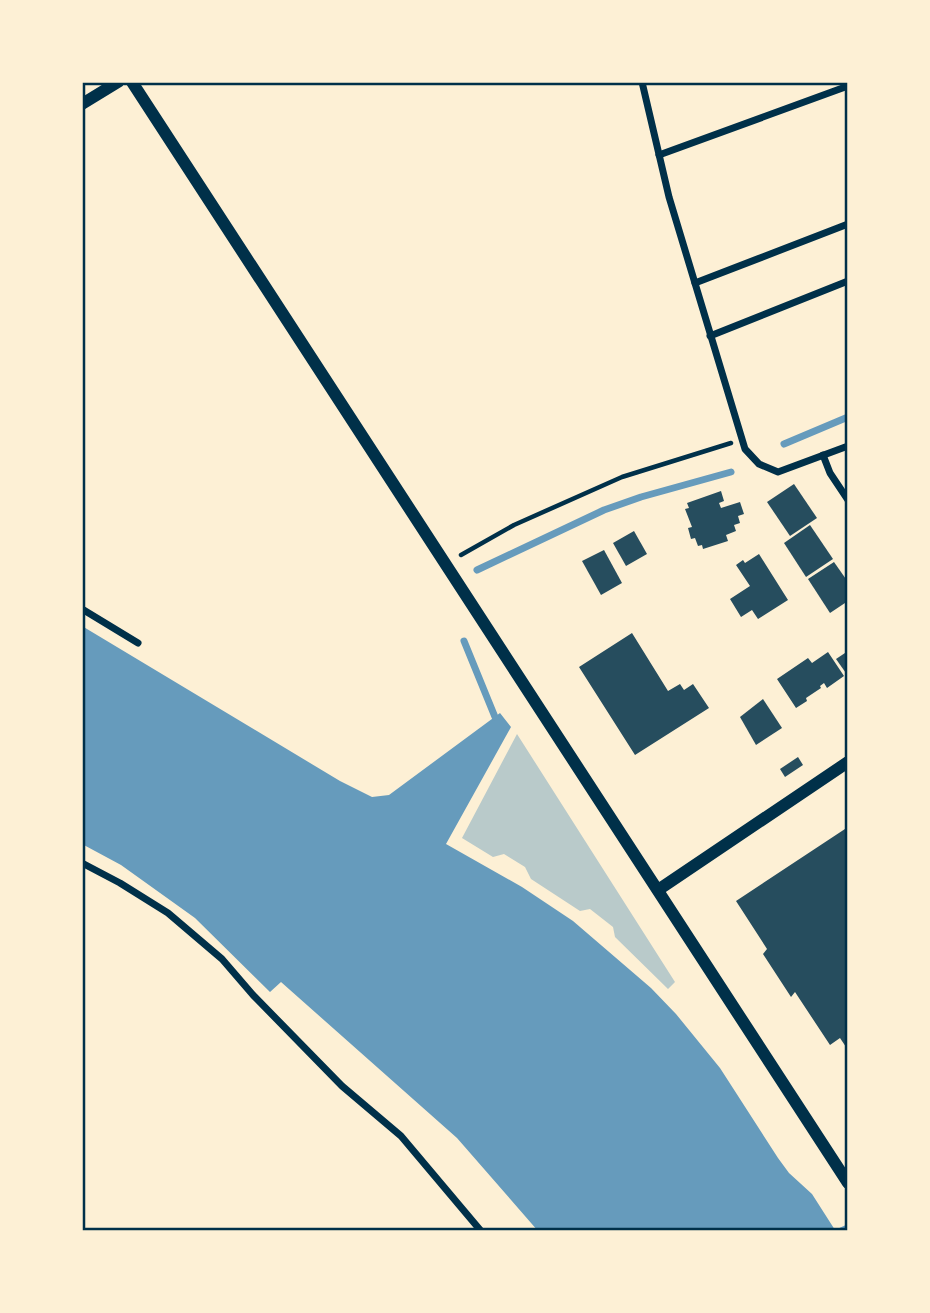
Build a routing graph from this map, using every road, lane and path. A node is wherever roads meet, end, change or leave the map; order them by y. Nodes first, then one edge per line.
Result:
1 (118, 82) edge
2 (132, 82) edge
3 (642, 82) edge
4 (848, 86) edge
5 (82, 104) edge
6 (659, 155) junction
7 (848, 224) edge
8 (848, 281) edge
9 (695, 283) junction
10 (710, 336) junction
11 (742, 439) junction
12 (848, 446) edge
13 (823, 456) junction
14 (848, 500) edge
15 (461, 555) dead end
16 (82, 609) edge
17 (138, 643) dead end
18 (848, 762) edge
19 (82, 863) edge
20 (658, 890) junction
21 (848, 1183) edge
22 (481, 1231) edge

1 - 5 street
2 - 20 street
3 - 6 street
4 - 6 street
6 - 9 street
7 - 9 street
8 - 10 street
9 - 10 street
10 - 11 street
11 - 13 street
11 - 15 path
12 - 13 street
13 - 14 street
16 - 17 street
18 - 20 street
19 - 22 street
20 - 21 street

